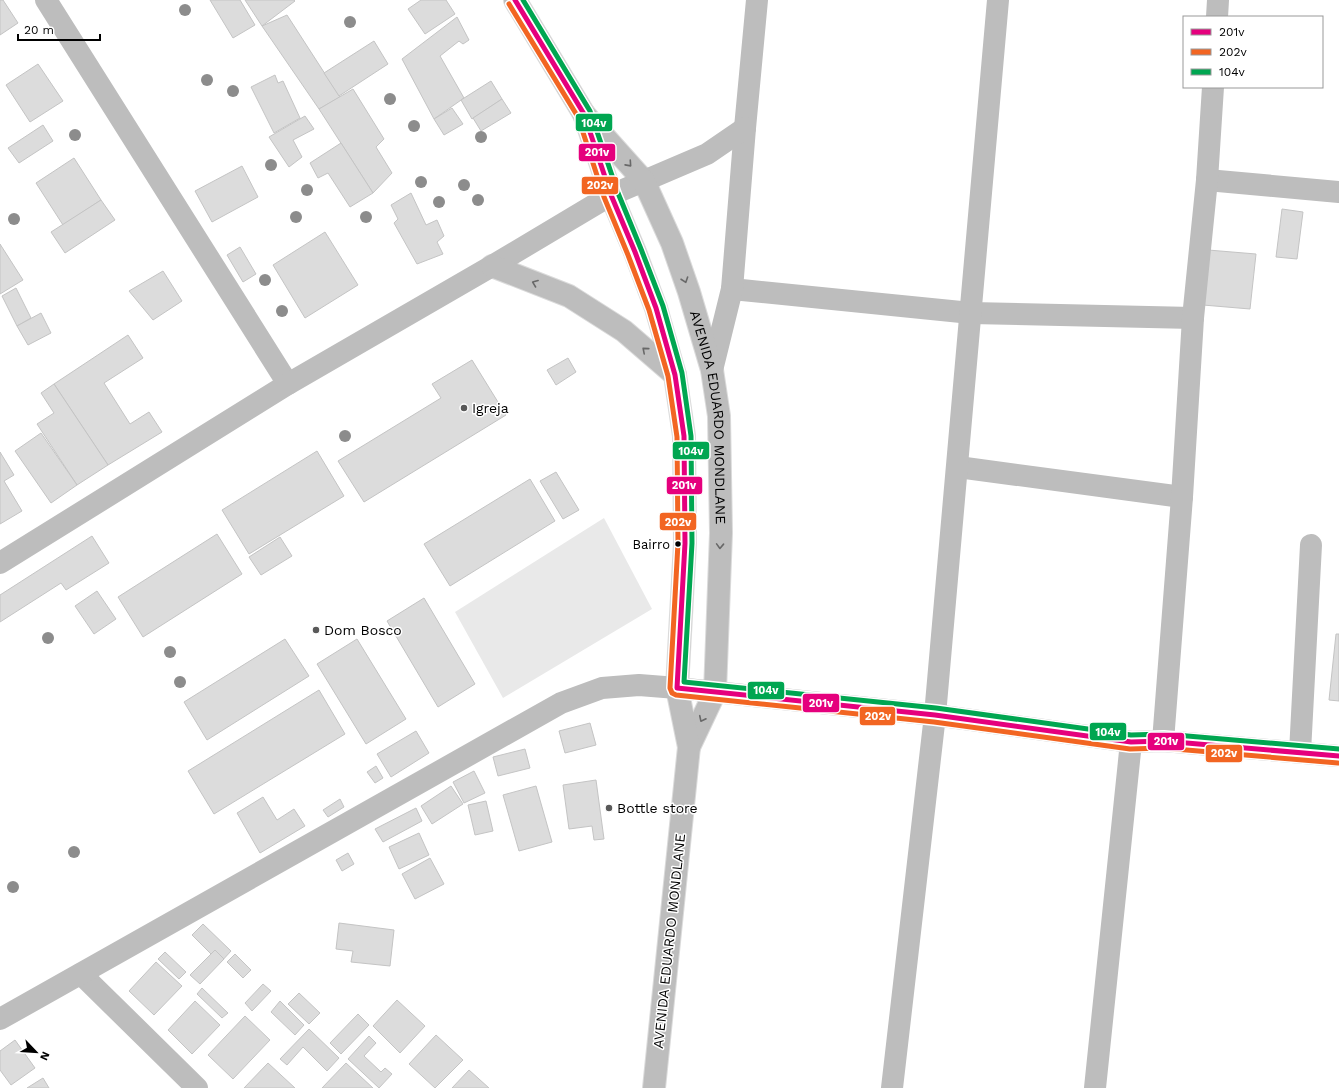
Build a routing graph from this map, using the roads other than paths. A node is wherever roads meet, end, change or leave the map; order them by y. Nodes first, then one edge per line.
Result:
1 (46, 0) edge
2 (515, 0) edge
3 (757, 0) edge
4 (998, 0) edge
5 (1218, 0) edge
6 (1217, 16) edge
7 (1212, 88) edge
8 (584, 114) junction
9 (745, 128) junction
10 (1207, 180) junction
11 (644, 181) junction
12 (1339, 192) edge
13 (611, 195) junction
14 (492, 266) junction
15 (732, 289) junction
16 (971, 313) junction
17 (1193, 318) junction
18 (712, 370) junction
19 (675, 375) junction
20 (288, 384) junction
21 (958, 467) junction
22 (1182, 497) junction
23 (1311, 545) dead end
24 (0, 563) edge
25 (677, 688) junction
26 (715, 692) junction
27 (935, 716) junction
28 (1163, 741) junction
29 (1131, 742) junction
30 (689, 746) junction
31 (1300, 752) junction
32 (1339, 756) edge
33 (81, 974) junction
34 (0, 1019) edge
35 (197, 1088) edge
36 (654, 1088) edge
37 (892, 1088) edge
38 (1095, 1088) edge

1 - 20 street
2 - 8 street, AVENIDA EDUARDO MONDLANE
3 - 9 street
4 - 16 street
5 - 6 street
7 - 10 street
8 -> 11 street, AVENIDA EDUARDO MONDLANE
8 - 13 street, AVENIDA EDUARDO MONDLANE
9 - 11 street
9 - 15 street
10 - 12 street
10 - 17 street
11 - 13 street
11 -> 18 street, AVENIDA EDUARDO MONDLANE
13 - 14 street
13 - 19 street, AVENIDA EDUARDO MONDLANE
19 -> 14 street
14 - 20 street
15 - 16 street
15 - 18 street
16 - 17 street
16 - 21 street
17 - 22 street
18 -> 26 street, AVENIDA EDUARDO MONDLANE
19 - 25 street, AVENIDA EDUARDO MONDLANE
20 - 24 street
21 - 22 street
21 - 27 street
22 - 28 street
23 - 31 street
25 - 26 street
25 - 30 street, AVENIDA EDUARDO MONDLANE
25 - 33 street
26 - 27 street
26 -> 30 street, AVENIDA EDUARDO MONDLANE
27 - 29 street
27 - 37 street
28 - 29 street
28 - 31 street
29 - 38 street
30 - 36 street, AVENIDA EDUARDO MONDLANE
31 - 32 street
33 - 34 street
33 - 35 street

